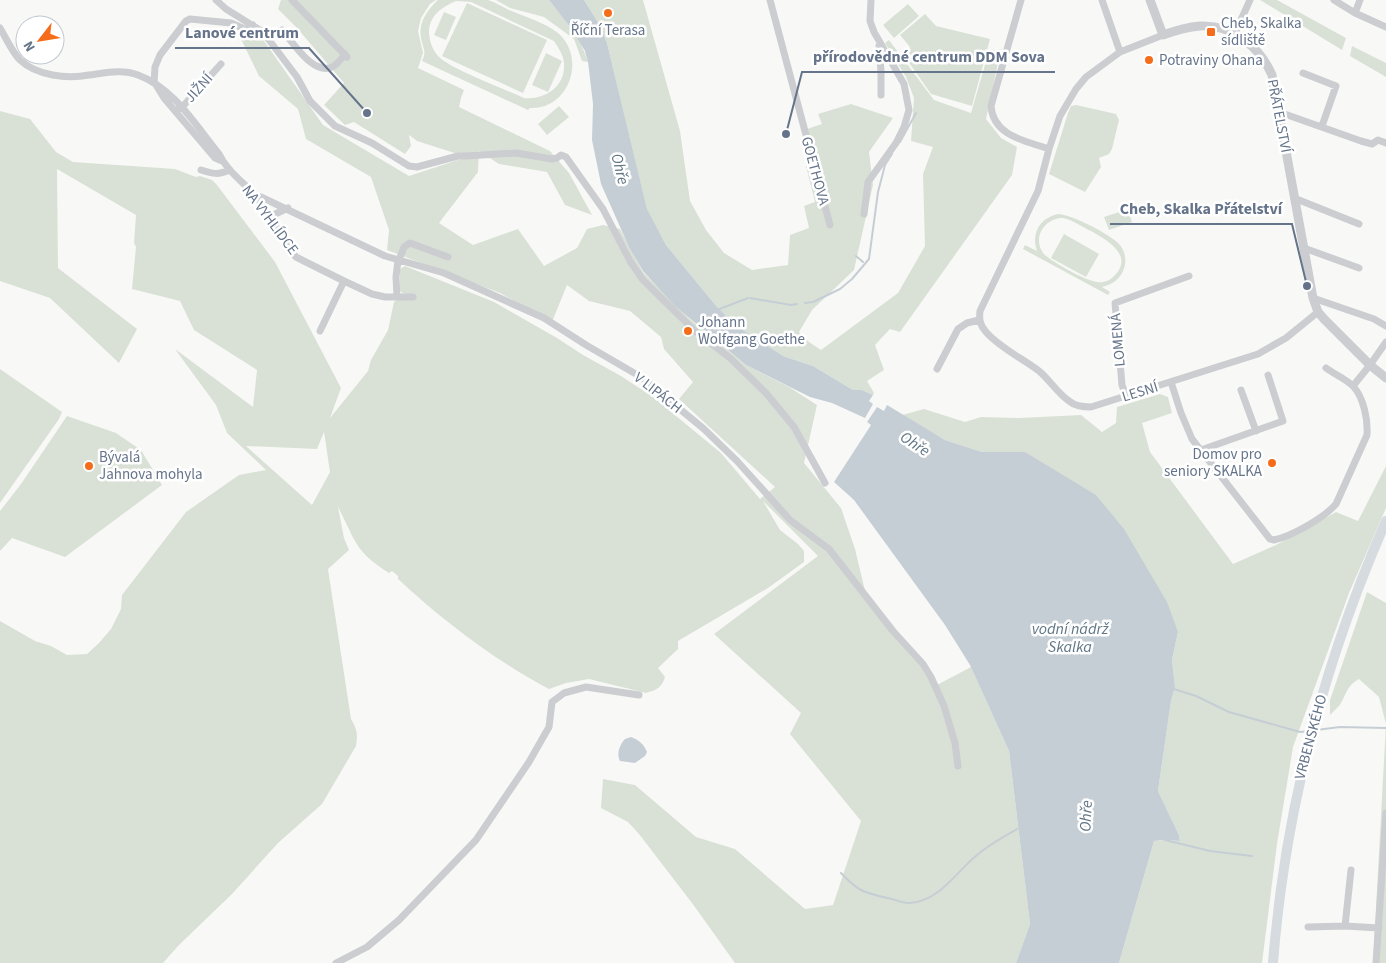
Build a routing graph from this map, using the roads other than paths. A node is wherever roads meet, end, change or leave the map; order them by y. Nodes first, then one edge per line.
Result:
1 (216, 0) edge
2 (292, 0) edge
3 (770, 0) edge
4 (871, 0) edge
5 (1021, 0) edge
6 (1102, 0) edge
7 (1150, 0) edge
8 (1250, 0) edge
9 (1334, 0) edge
10 (1360, 0) edge
11 (1355, 12) junction
12 (253, 26) junction
13 (1386, 27) edge
14 (0, 28) edge
15 (282, 30) dead end
16 (1235, 33) junction
17 (1162, 35) junction
18 (879, 43) junction
19 (1120, 52) junction
20 (221, 64) dead end
21 (1304, 73) dead end
22 (154, 83) junction
23 (881, 95) dead end
24 (178, 109) junction
25 (1279, 112) junction
26 (1322, 126) junction
27 (1386, 143) edge
28 (1049, 149) junction
29 (200, 170) dead end
30 (230, 170) junction
31 (261, 197) dead end
32 (1294, 198) junction
33 (288, 208) junction
34 (864, 214) dead end
35 (269, 217) junction
36 (1359, 224) dead end
37 (830, 225) dead end
38 (1304, 248) junction
39 (448, 257) dead end
40 (399, 260) junction
41 (1359, 268) dead end
42 (1189, 276) dead end
43 (344, 280) junction
44 (397, 297) junction
45 (413, 297) dead end
46 (1314, 298) junction
47 (1318, 312) junction
48 (979, 320) junction
49 (1386, 326) edge
50 (320, 331) dead end
51 (1386, 342) edge
52 (1370, 365) junction
53 (1326, 368) dead end
54 (937, 369) dead end
55 (1268, 375) dead end
56 (1386, 378) edge
57 (1171, 382) junction
58 (1353, 386) junction
59 (1242, 390) dead end
60 (1126, 396) junction
61 (1256, 431) junction
62 (1201, 450) junction
63 (825, 482) dead end
64 (1386, 521) edge
65 (639, 695) dead end
66 (958, 766) dead end
67 (1386, 813) edge
68 (1351, 870) dead end
69 (1345, 926) junction
70 (1308, 927) dead end
71 (1379, 928) junction
72 (336, 963) edge
73 (1273, 963) edge
74 (1376, 963) edge

1 - 12 street
2 - 15 street
3 - 37 street, GOETHOVA
4 - 18 street
5 - 28 street
6 - 19 street
7 - 17 street
8 - 16 street
9 - 11 street
10 - 11 street
11 - 13 street
12 - 22 street
12 - 63 street
14 - 22 street, NA VYHLÍDCE
16 - 17 street, PŘÁTELSTVÍ
16 - 25 street, PŘÁTELSTVÍ
17 - 19 street
18 - 23 street
18 - 34 street
19 - 28 street
20 - 24 street, JIŽNÍ
21 - 26 street
22 - 24 street, NA VYHLÍDCE
24 - 30 street, NA VYHLÍDCE
25 - 26 street
25 - 32 street, PŘÁTELSTVÍ
26 - 27 street
28 - 48 street
29 - 30 street
30 - 35 street, NA VYHLÍDCE
31 - 33 street, V LIPÁCH
32 - 36 street
32 - 38 street, PŘÁTELSTVÍ
33 - 35 street
33 - 40 street, V LIPÁCH
35 - 43 street, NA VYHLÍDCE
38 - 41 street
38 - 46 street, PŘÁTELSTVÍ
39 - 40 street
40 - 44 street
40 - 66 street, V LIPÁCH
42 - 60 street, LOMENÁ
43 - 44 street, NA VYHLÍDCE
43 - 50 street
44 - 45 street, NA VYHLÍDCE
46 - 47 street, PŘÁTELSTVÍ
46 - 49 street
47 - 52 street, PŘÁTELSTVÍ
47 - 57 street, LESNÍ
48 - 54 street
48 - 60 street, LESNÍ
51 - 52 street
52 - 56 street, PŘÁTELSTVÍ
52 - 58 street
53 - 58 street
55 - 61 street
57 - 60 street, LESNÍ
57 - 62 street
58 - 62 street
59 - 61 street
61 - 62 street
64 - 73 main road, VRBENSKÉHO
65 - 72 street
67 - 71 street
68 - 69 street
69 - 70 street
69 - 71 street
71 - 74 street

